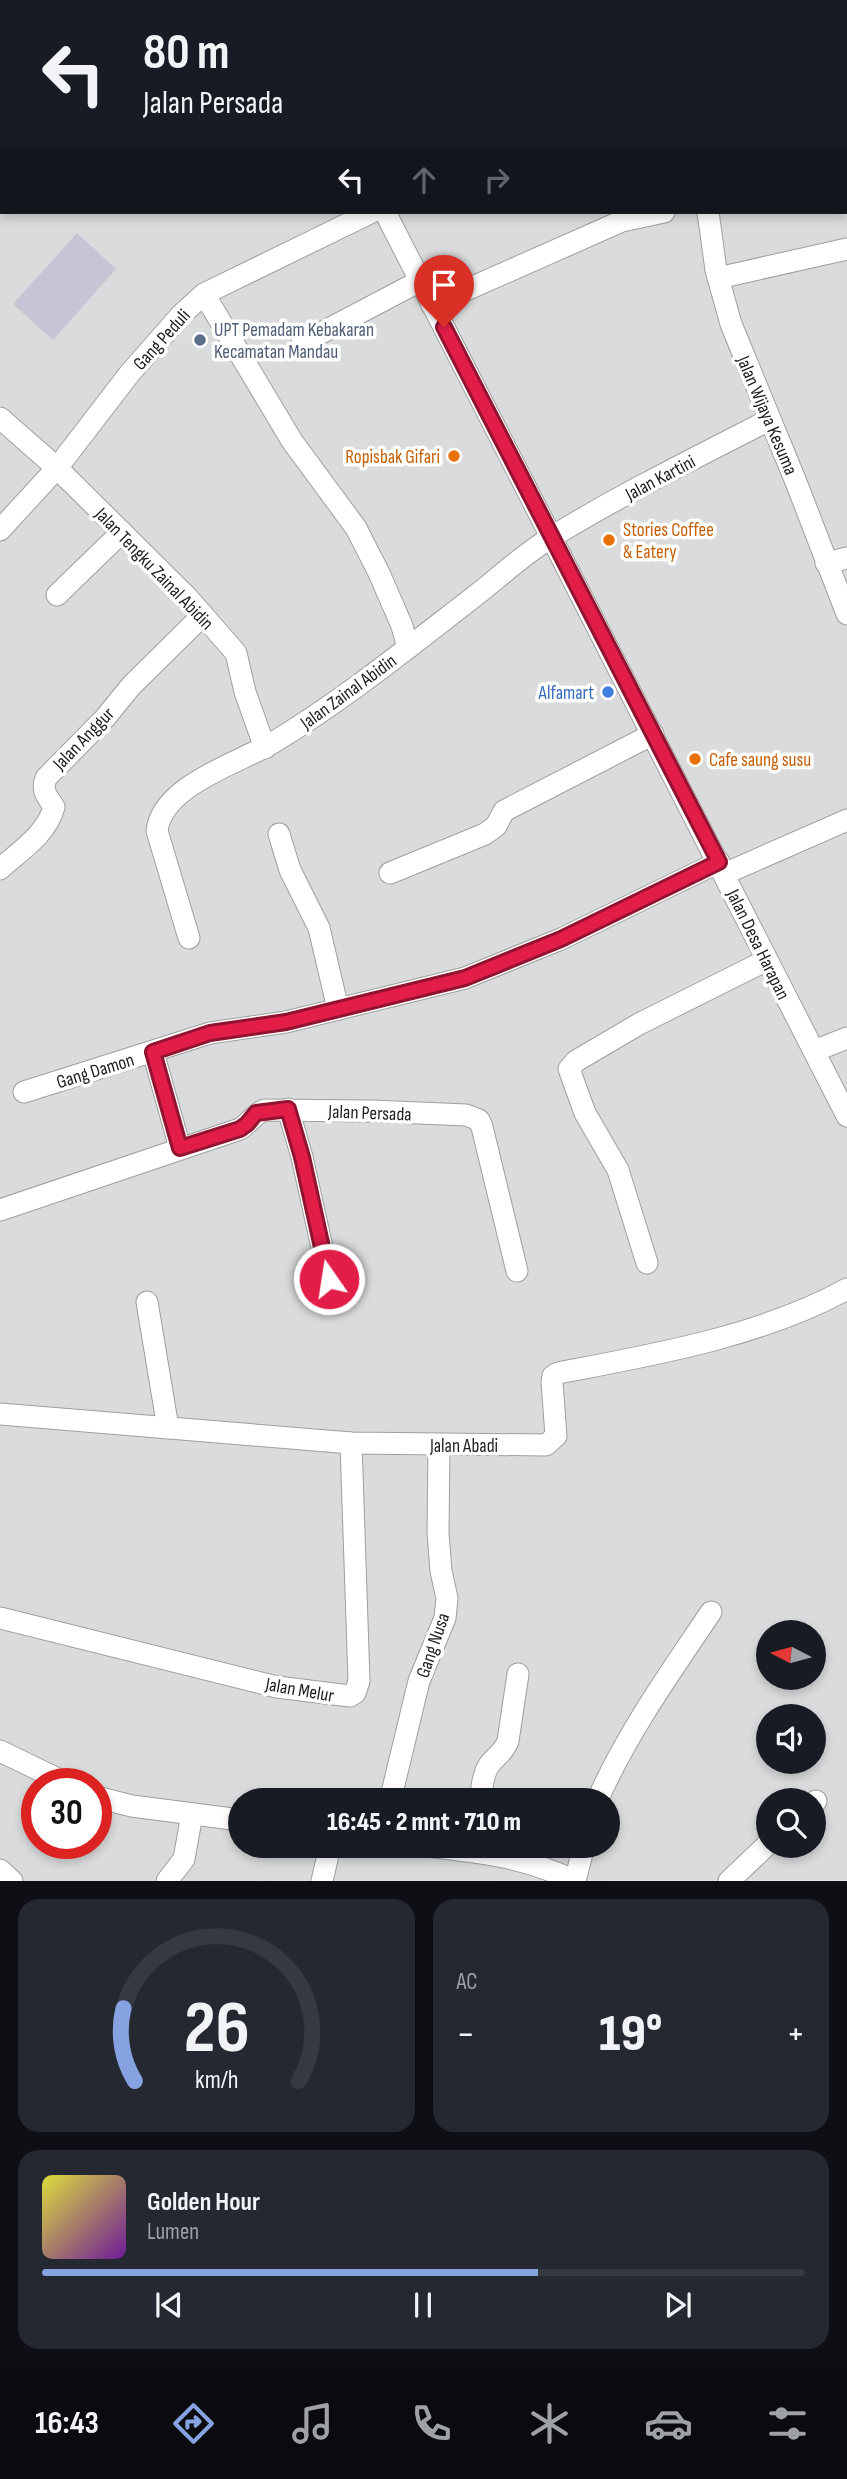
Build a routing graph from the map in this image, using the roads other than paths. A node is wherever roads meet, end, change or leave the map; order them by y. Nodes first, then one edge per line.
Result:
1 (368, 214) edge
2 (385, 214) edge
3 (656, 214) edge
4 (708, 214) edge
5 (847, 249) edge
6 (718, 278) junction
7 (420, 281) junction
8 (204, 294) junction
9 (432, 305) junction
10 (302, 343) dead end
11 (0, 418) edge
12 (769, 421) junction
13 (57, 468) junction
14 (0, 530) edge
15 (122, 533) junction
16 (552, 536) junction
17 (837, 561) edge
18 (57, 595) dead end
19 (847, 614) edge
20 (203, 615) junction
21 (408, 648) junction
22 (653, 734) junction
23 (265, 748) junction
24 (847, 820) edge
25 (279, 834) dead end
26 (721, 868) junction
27 (0, 869) edge
28 (390, 873) dead end
29 (189, 938) dead end
30 (767, 960) junction
31 (338, 1009) junction
32 (847, 1038) edge
33 (814, 1051) junction
34 (153, 1052) junction
35 (24, 1092) dead end
36 (288, 1109) junction
37 (847, 1116) edge
38 (180, 1148) junction
39 (0, 1210) edge
40 (647, 1263) dead end
41 (517, 1271) dead end
42 (329, 1279) dead end
43 (847, 1289) edge
44 (147, 1302) dead end
45 (0, 1414) edge
46 (168, 1428) junction
47 (351, 1443) junction
48 (439, 1446) junction
49 (711, 1612) dead end
50 (0, 1618) edge
51 (518, 1674) dead end
52 (0, 1751) edge
53 (35, 1768) edge
54 (393, 1788) edge
55 (482, 1788) edge
56 (603, 1788) edge
57 (112, 1801) edge
58 (192, 1814) junction
59 (228, 1818) edge
60 (756, 1855) edge
61 (327, 1858) edge
62 (511, 1858) edge
63 (581, 1858) edge
64 (0, 1870) edge
65 (12, 1881) edge
66 (167, 1881) edge
67 (322, 1881) edge
68 (576, 1881) edge
69 (729, 1881) edge

1 - 8 street, Gang Peduli
2 - 7 street, Jalan Desa Harapan
3 - 9 street
4 - 6 street, Jalan Wijaya Kesuma
5 - 6 street
6 - 12 street, Jalan Wijaya Kesuma
7 - 9 street, Jalan Desa Harapan
7 - 10 street
8 - 13 street, Gang Peduli
8 - 21 street
9 - 16 street, Jalan Desa Harapan
11 - 13 street, Jalan Tengku Zainal Abidin
12 - 16 street, Jalan Kartini
12 - 17 street, Jalan Wijaya Kesuma
13 - 14 street, Gang Peduli
13 - 15 street, Jalan Tengku Zainal Abidin
15 - 18 street
15 - 20 street, Jalan Tengku Zainal Abidin
16 - 21 street, Jalan Zainal Abidin
16 - 22 street, Jalan Desa Harapan
17 - 19 street, Jalan Wijaya Kesuma
20 - 23 street, Jalan Tengku Zainal Abidin
20 - 27 street, Jalan Anggur
21 - 23 street, Jalan Zainal Abidin
22 - 26 street, Jalan Desa Harapan
22 - 28 street
23 - 29 street, Jalan Zainal Abidin
24 - 26 street
25 - 31 street
26 - 30 street, Jalan Desa Harapan
26 - 31 street, Gang Damon
30 - 33 street, Jalan Desa Harapan
30 - 40 street
31 - 34 street, Gang Damon
32 - 33 street
33 - 37 street, Jalan Desa Harapan
34 - 35 street, Gang Damon
34 - 38 street
36 - 38 street, Jalan Persada
36 - 41 street, Jalan Persada
36 - 42 street
38 - 39 street, Jalan Persada
43 - 48 street, Jalan Abadi
44 - 46 street
45 - 46 street, Jalan Abadi
46 - 47 street, Jalan Abadi
47 - 48 street, Jalan Abadi
47 - 50 street, Jalan Melur
48 - 54 street, Gang Nusa
49 - 56 street
51 - 55 street
52 - 53 street
57 - 58 street
58 - 59 street
58 - 66 street
60 - 69 street
61 - 67 street
62 - 68 street
63 - 68 street
64 - 65 street

